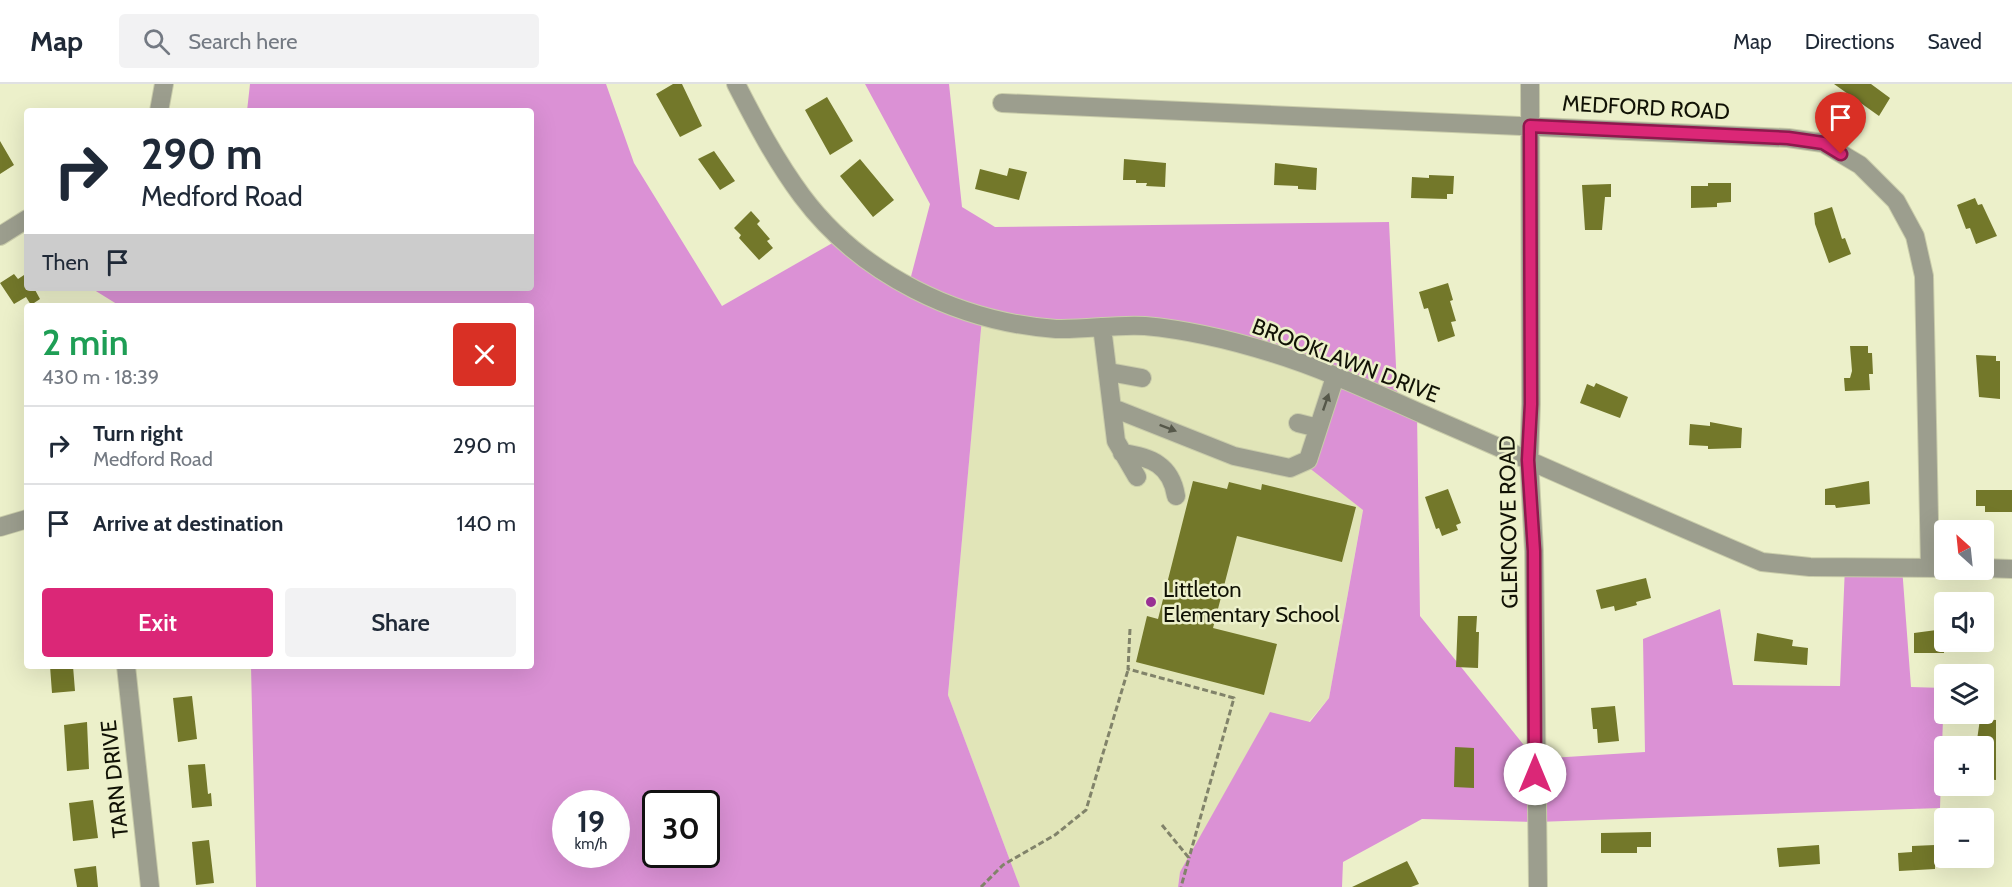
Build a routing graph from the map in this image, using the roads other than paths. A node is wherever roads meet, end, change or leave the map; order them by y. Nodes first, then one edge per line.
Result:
1 (164, 84) edge
2 (736, 84) edge
3 (1530, 84) edge
4 (1002, 103) dead end
5 (160, 108) edge
6 (1530, 126) junction
7 (24, 221) edge
8 (0, 236) edge
9 (1102, 327) junction
10 (1109, 372) junction
11 (1335, 377) junction
12 (1142, 378) dead end
13 (1113, 408) junction
14 (1298, 423) dead end
15 (1318, 428) junction
16 (1122, 453) junction
17 (1528, 460) junction
18 (1137, 477) dead end
19 (1176, 496) dead end
20 (24, 520) edge
21 (1935, 520) edge
22 (0, 527) edge
23 (1934, 568) edge
24 (1994, 568) edge
25 (2012, 569) edge
26 (126, 669) edge
27 (150, 887) edge
28 (1538, 887) edge

1 - 5 street
2 - 9 street, BROOKLAWN DRIVE
3 - 6 street, GLENCOVE ROAD
4 - 6 street, MEDFORD ROAD
6 - 17 street, GLENCOVE ROAD
6 - 21 street, MEDFORD ROAD
7 - 8 street
9 - 10 street
9 - 11 street, BROOKLAWN DRIVE
10 - 12 street
10 - 13 street
15 -> 11 street
11 - 17 street, BROOKLAWN DRIVE
13 -> 15 street
13 - 16 street
14 - 15 street
16 - 18 street
16 - 19 street
17 - 23 street, BROOKLAWN DRIVE
17 - 28 street, GLENCOVE ROAD
20 - 22 street
24 - 25 street
26 - 27 street, TARN DRIVE

